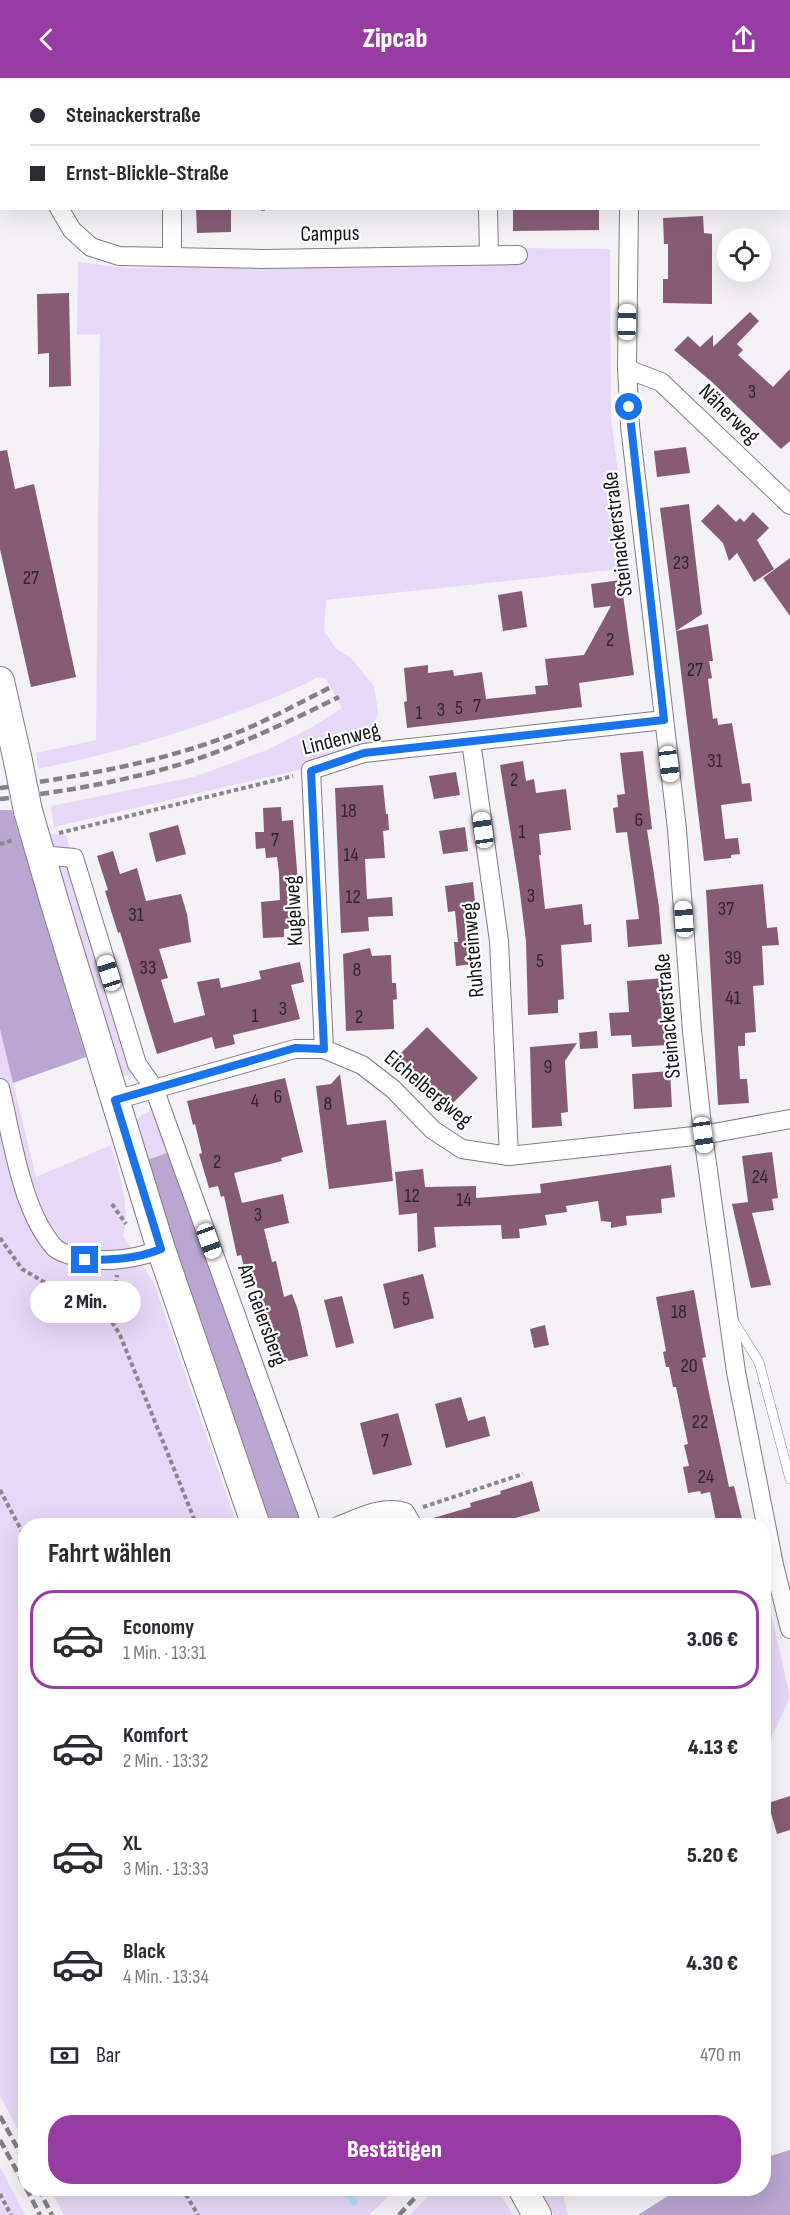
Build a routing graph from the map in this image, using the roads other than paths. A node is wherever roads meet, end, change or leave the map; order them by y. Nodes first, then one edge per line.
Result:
1 (60, 210) edge
2 (172, 210) edge
3 (488, 210) edge
4 (629, 210) edge
5 (489, 255) junction
6 (518, 255) dead end
7 (172, 256) junction
8 (627, 369) junction
9 (790, 505) edge
10 (0, 681) edge
11 (664, 720) junction
12 (471, 741) junction
13 (311, 771) joint
14 (38, 847) junction
15 (324, 1049) junction
16 (0, 1088) edge
17 (154, 1088) junction
18 (115, 1100) junction
19 (790, 1119) edge
20 (703, 1135) junction
21 (509, 1156) junction
22 (161, 1249) junction
23 (729, 1315) junction
24 (790, 1479) edge
25 (253, 1518) edge
26 (309, 1518) edge
27 (359, 1518) edge
28 (408, 1518) edge
29 (761, 1518) edge
30 (771, 1572) edge
31 (790, 1629) edge
32 (526, 2196) edge
33 (537, 2215) edge

1 - 7 street, Campus
2 - 7 street
3 - 5 street
4 - 8 street, Steinackerstraße
5 - 6 street, Campus
5 - 7 street, Campus
8 - 9 street, Näherweg
8 - 11 street, Steinackerstraße
10 - 14 main road, bridge
11 - 12 street, Lindenweg
11 - 20 street, Steinackerstraße
12 - 13 street, Lindenweg
12 - 21 street, Ruhsteinweg
13 - 15 street, Kugelweg
14 - 17 street, Am Geiersberg
14 - 18 main road
15 - 17 street, Eichelbergweg
15 - 21 street, Eichelbergweg
16 - 22 street
17 - 18 street, Eichelbergweg
17 - 26 street, Am Geiersberg
18 - 22 main road
19 - 20 street, Eichelbergweg
20 - 21 street, Eichelbergweg
20 - 23 street, Steinackerstraße
22 - 25 main road
23 - 24 lane
23 - 29 street, Steinackerstraße
27 - 28 street
30 - 31 street, Steinackerstraße
32 - 33 main road

